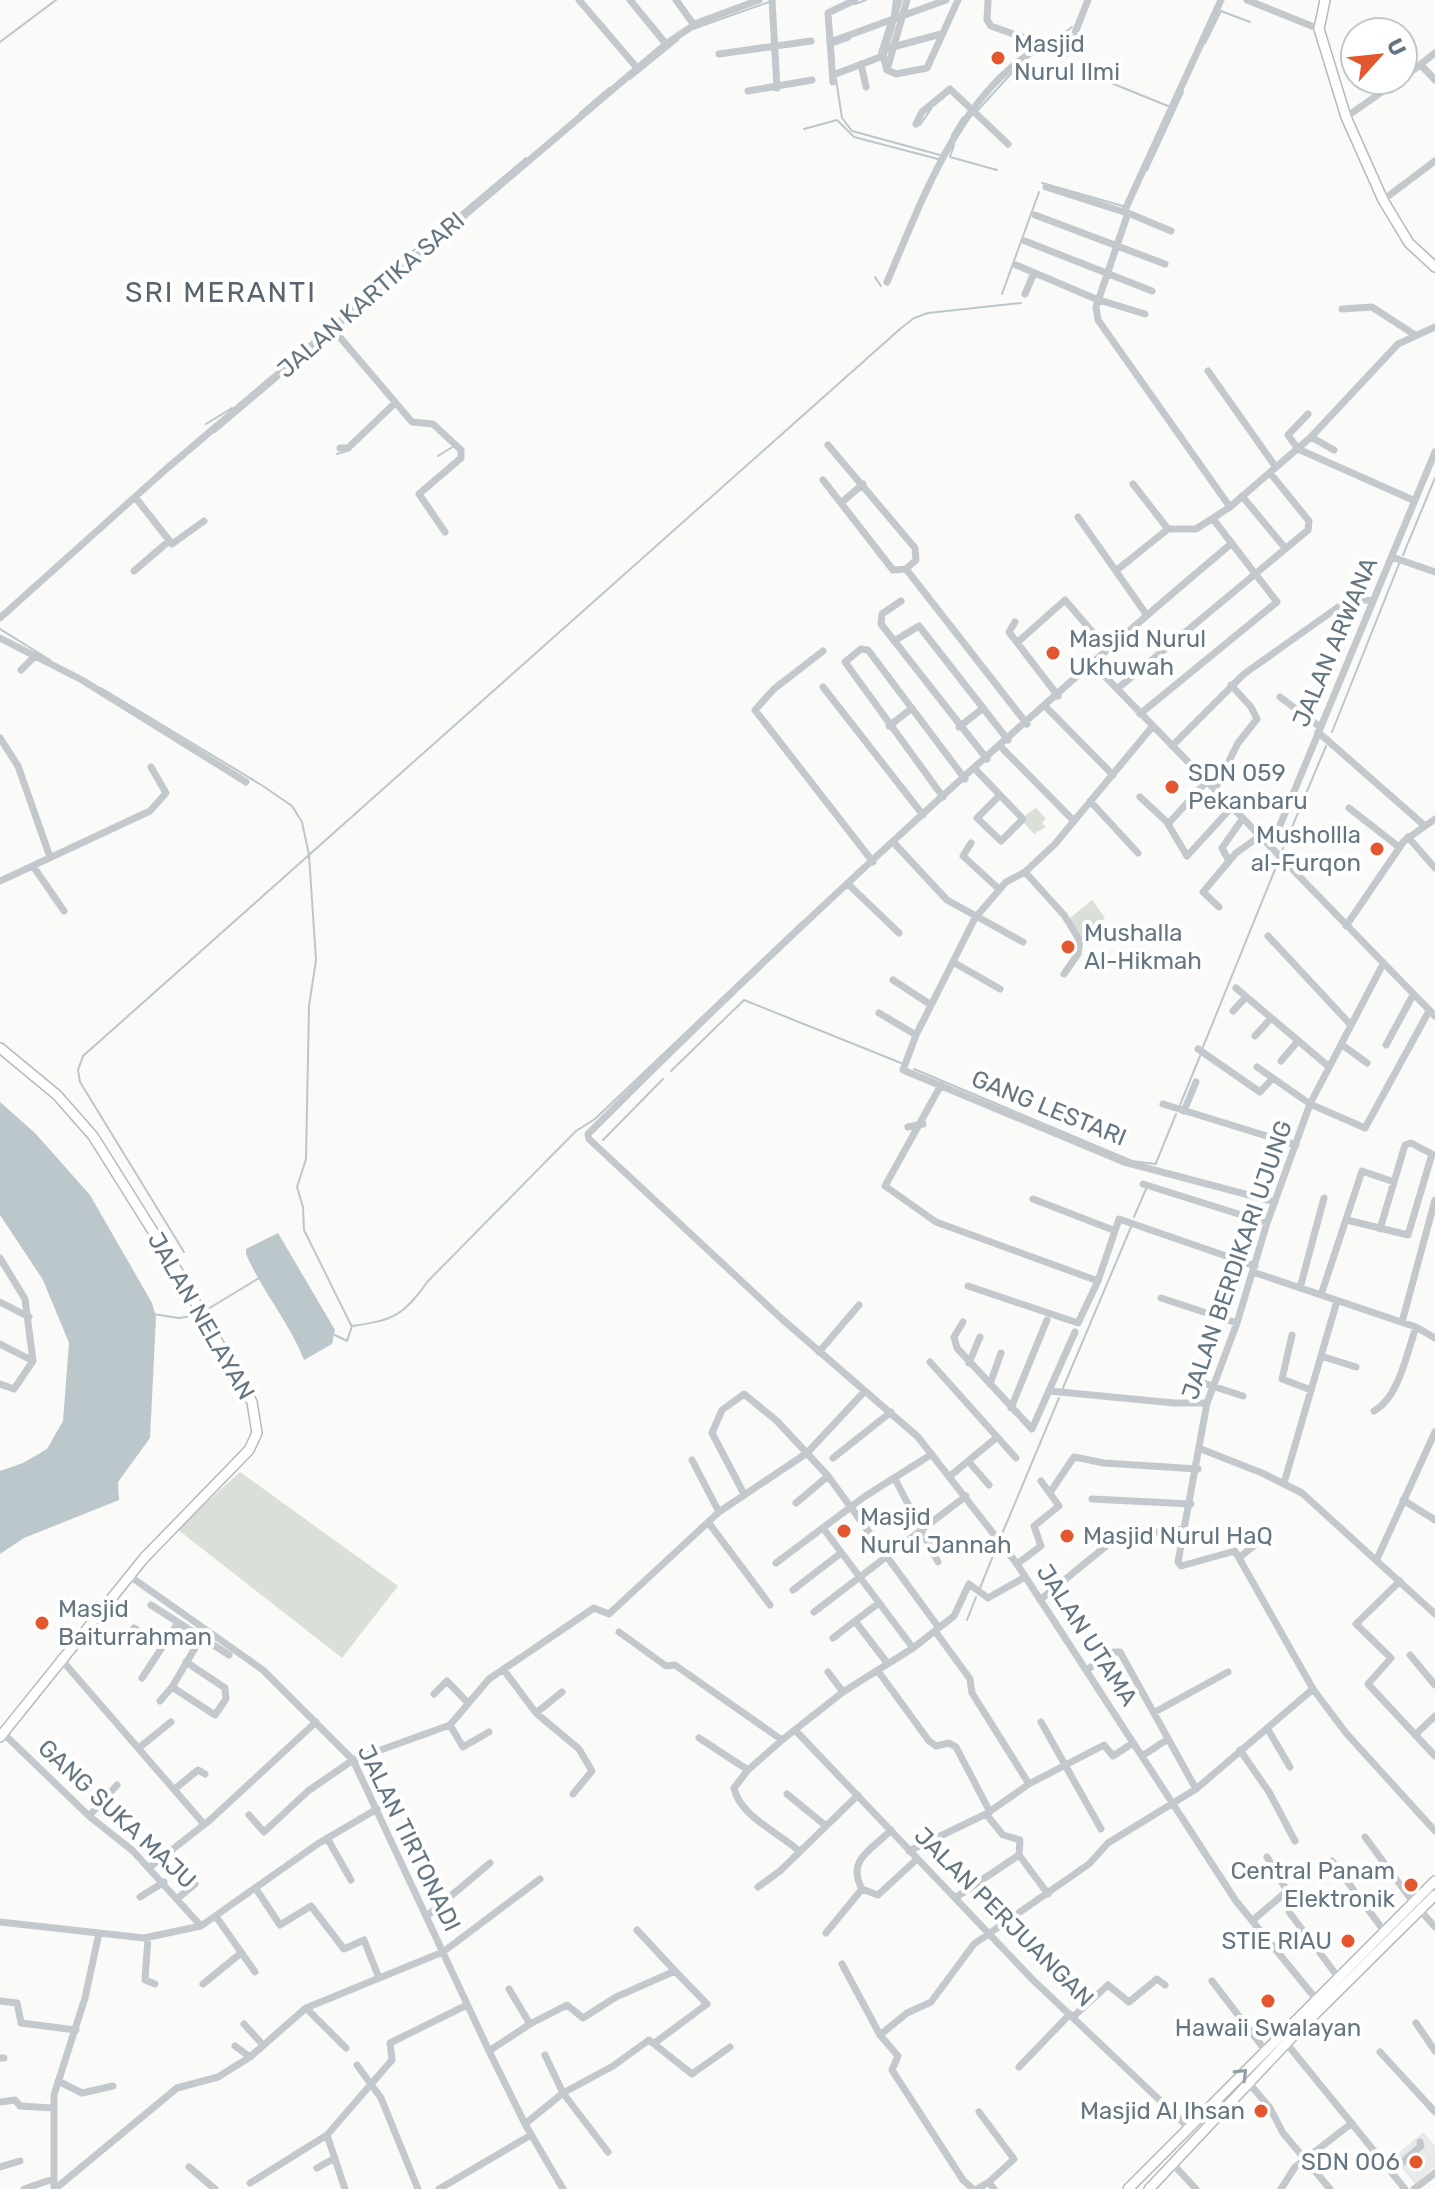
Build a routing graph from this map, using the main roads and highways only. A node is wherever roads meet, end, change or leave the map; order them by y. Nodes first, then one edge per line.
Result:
1 (1325, 0) edge
2 (1435, 267) edge
3 (0, 1048) edge
4 (2, 1735) edge
5 (1435, 1881) edge
6 (1435, 1895) edge
7 (1416, 1906) junction
8 (1128, 2189) edge
9 (1149, 2189) edge

1 - 2 main road
3 - 4 main road, JALAN NELAYAN
5 - 7 main road
6 - 7 main road
8 -> 7 main road
7 - 9 main road

